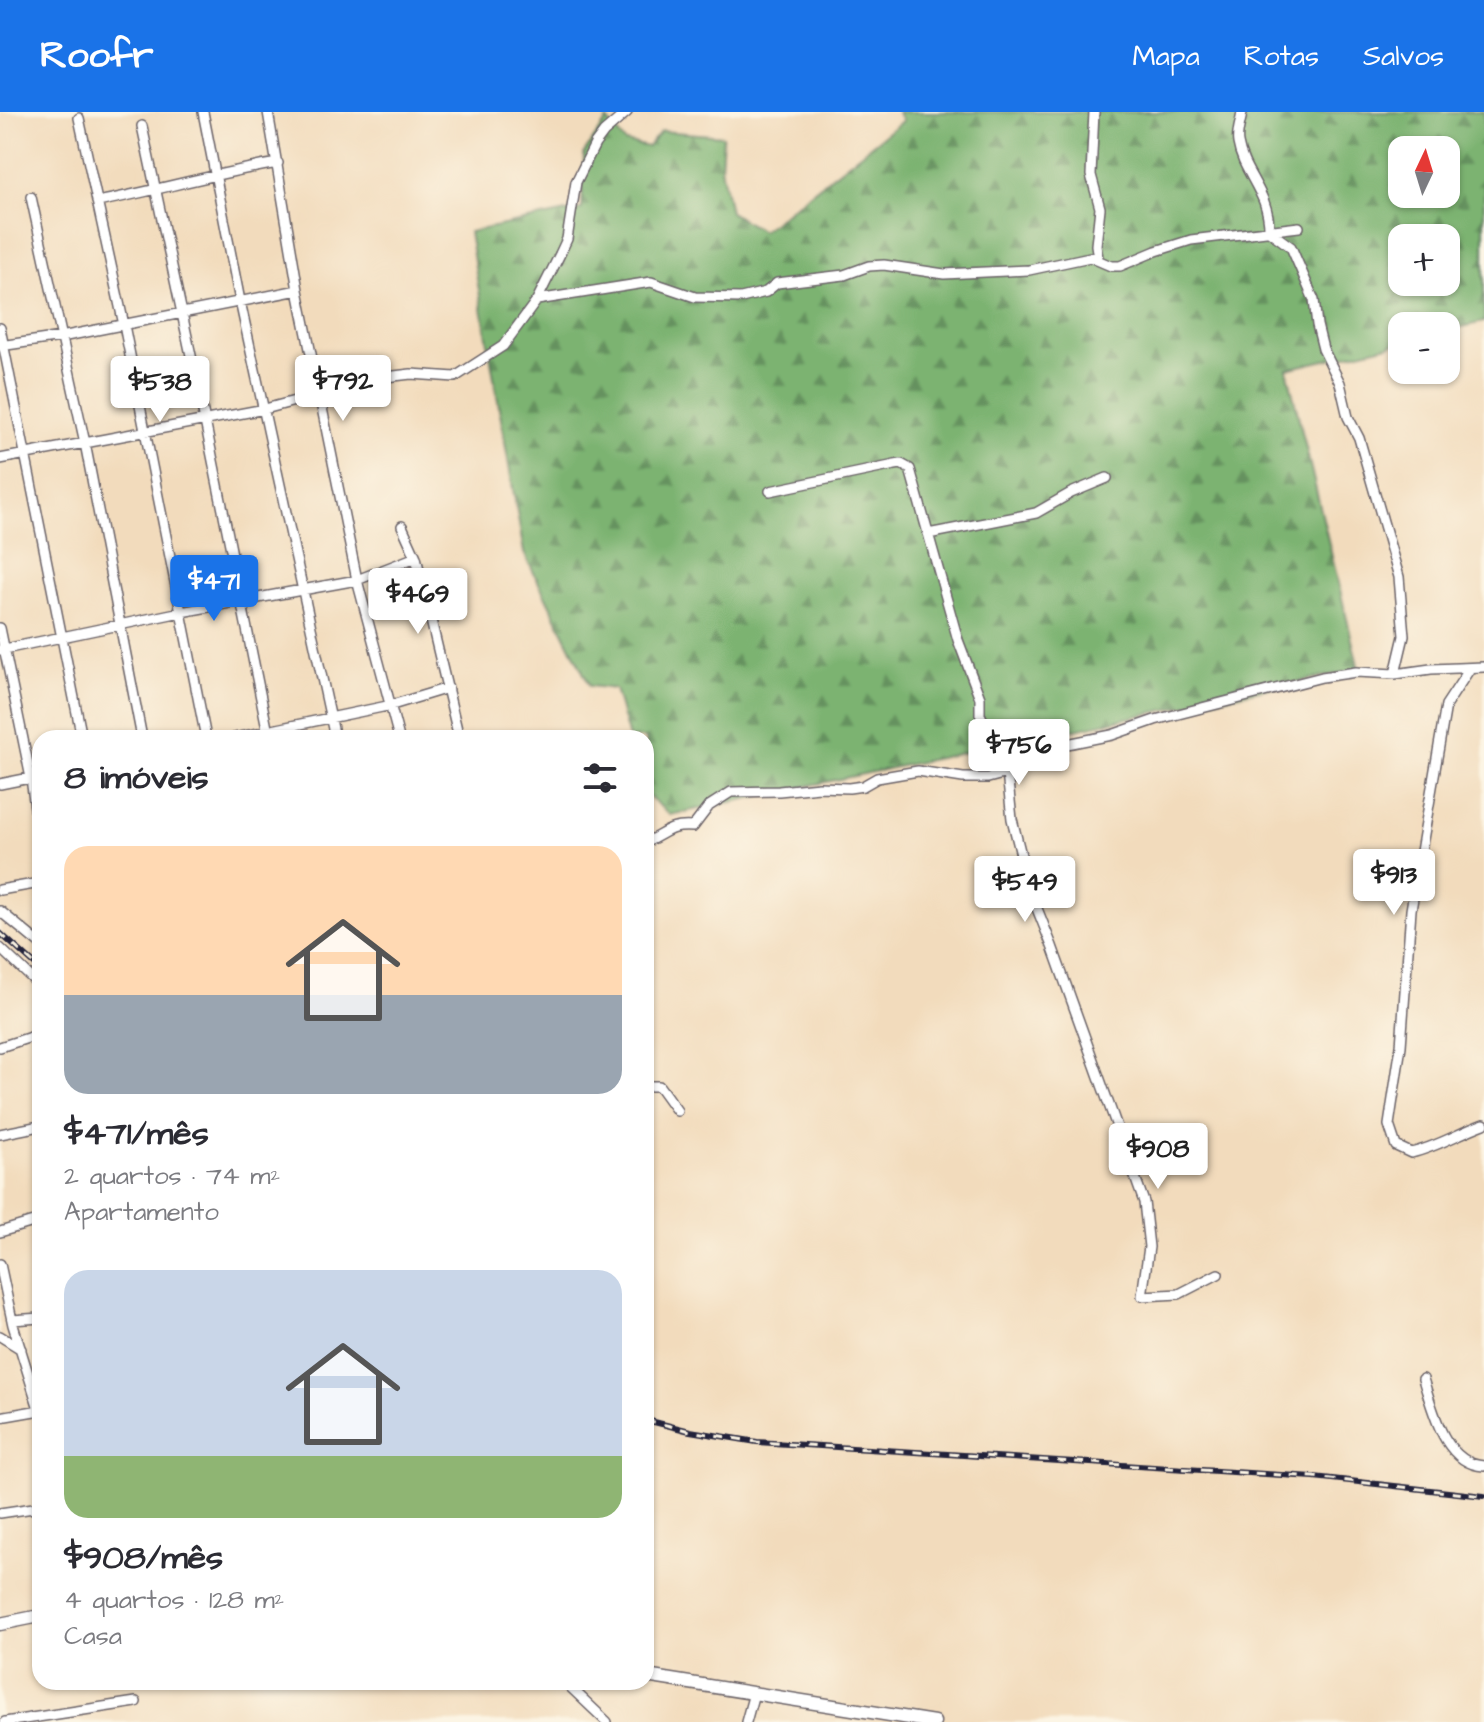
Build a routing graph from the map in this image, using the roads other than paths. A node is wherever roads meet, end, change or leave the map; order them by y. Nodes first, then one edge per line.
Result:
1 (203, 112) edge
2 (268, 112) edge
3 (627, 112) edge
4 (1094, 112) edge
5 (1242, 112) edge
6 (79, 118) dead end
7 (142, 126) dead end
8 (278, 163) junction
9 (216, 174) junction
10 (155, 190) junction
11 (31, 197) dead end
12 (97, 202) junction
13 (1299, 227) dead end
14 (1269, 231) junction
15 (1098, 258) junction
16 (298, 290) junction
17 (537, 300) junction
18 (240, 301) junction
19 (181, 311) junction
20 (124, 325) junction
21 (0, 328) edge
22 (61, 337) junction
23 (2, 345) edge
24 (320, 392) junction
25 (265, 409) junction
26 (205, 421) junction
27 (145, 432) junction
28 (85, 443) junction
29 (27, 453) junction
30 (0, 459) edge
31 (1107, 478) dead end
32 (770, 491) dead end
33 (402, 526) dead end
34 (928, 534) junction
35 (416, 557) junction
36 (357, 580) junction
37 (301, 591) junction
38 (242, 601) junction
39 (181, 612) junction
40 (120, 626) junction
41 (0, 628) edge
42 (64, 638) junction
43 (2, 650) edge
44 (1484, 667) edge
45 (1469, 670) junction
46 (1395, 674) junction
47 (448, 688) junction
48 (392, 705) junction
49 (330, 717) junction
50 (80, 730) edge
51 (140, 730) edge
52 (204, 730) edge
53 (267, 730) edge
54 (285, 730) edge
55 (333, 730) edge
56 (397, 730) edge
57 (457, 730) edge
58 (32, 765) edge
59 (1007, 773) junction
60 (32, 778) edge
61 (0, 784) edge
62 (654, 839) edge
63 (32, 884) edge
64 (0, 890) edge
65 (0, 911) edge
66 (32, 937) edge
67 (2, 953) edge
68 (32, 979) edge
69 (32, 1037) edge
70 (0, 1047) edge
71 (654, 1086) edge
72 (677, 1111) dead end
73 (1484, 1124) edge
74 (32, 1128) edge
75 (0, 1134) edge
76 (32, 1222) edge
77 (0, 1232) edge
78 (0, 1264) edge
79 (1218, 1274) dead end
80 (32, 1319) edge
81 (13, 1322) junction
82 (0, 1329) edge
83 (0, 1336) edge
84 (21, 1350) junction
85 (1423, 1379) dead end
86 (32, 1385) edge
87 (32, 1412) edge
88 (0, 1417) edge
89 (1484, 1466) edge
90 (32, 1508) edge
91 (0, 1513) edge
92 (32, 1618) edge
93 (0, 1624) edge
94 (654, 1677) edge
95 (573, 1690) edge
96 (754, 1693) junction
97 (136, 1702) dead end
98 (5, 1722) edge
99 (607, 1722) edge
100 (746, 1722) edge
101 (934, 1722) edge

1 - 9 street
2 - 8 street
3 - 17 street
4 - 15 street
5 - 14 street
6 - 12 street
7 - 10 street
8 - 9 street
8 - 16 street
9 - 10 street
9 - 18 street
10 - 12 street
10 - 19 street
11 - 22 street
12 - 20 street
13 - 14 street
14 - 15 street
14 - 46 street
15 - 17 street
16 - 18 street
16 - 24 street
17 - 24 street
18 - 19 street
18 - 25 street
19 - 20 street
19 - 26 street
20 - 22 street
20 - 27 street
21 - 23 street
22 - 23 street
22 - 28 street
23 - 29 street
24 - 25 street
24 - 36 street
25 - 26 street
25 - 37 street
26 - 27 street
26 - 38 street
27 - 28 street
27 - 39 street
28 - 29 street
28 - 40 street
29 - 30 street
29 - 42 street
31 - 34 street
32 - 34 street
33 - 35 street
34 - 59 street
35 - 36 street
35 - 47 street
36 - 37 street
36 - 48 street
37 - 38 street
37 - 49 street
38 - 39 street
38 - 53 street
39 - 40 street
39 - 52 street
40 - 42 street
40 - 51 street
41 - 43 street
42 - 43 street
42 - 50 street
43 - 58 street
44 - 45 street
45 - 46 street
45 - 73 street
46 - 59 street
47 - 48 street
47 - 57 street
48 - 49 street
48 - 56 street
49 - 54 street
49 - 55 street
59 - 62 street
59 - 79 street
60 - 61 street
63 - 64 street
65 - 66 street
67 - 68 street
69 - 70 street
71 - 72 street
74 - 75 street
76 - 77 street
78 - 81 street
80 - 81 street
81 - 82 street
81 - 84 street
83 - 84 street
84 - 86 street
85 - 89 street
87 - 88 street
90 - 91 street
92 - 93 street
94 - 96 street
95 - 99 street
96 - 100 street
96 - 101 street
97 - 98 street

